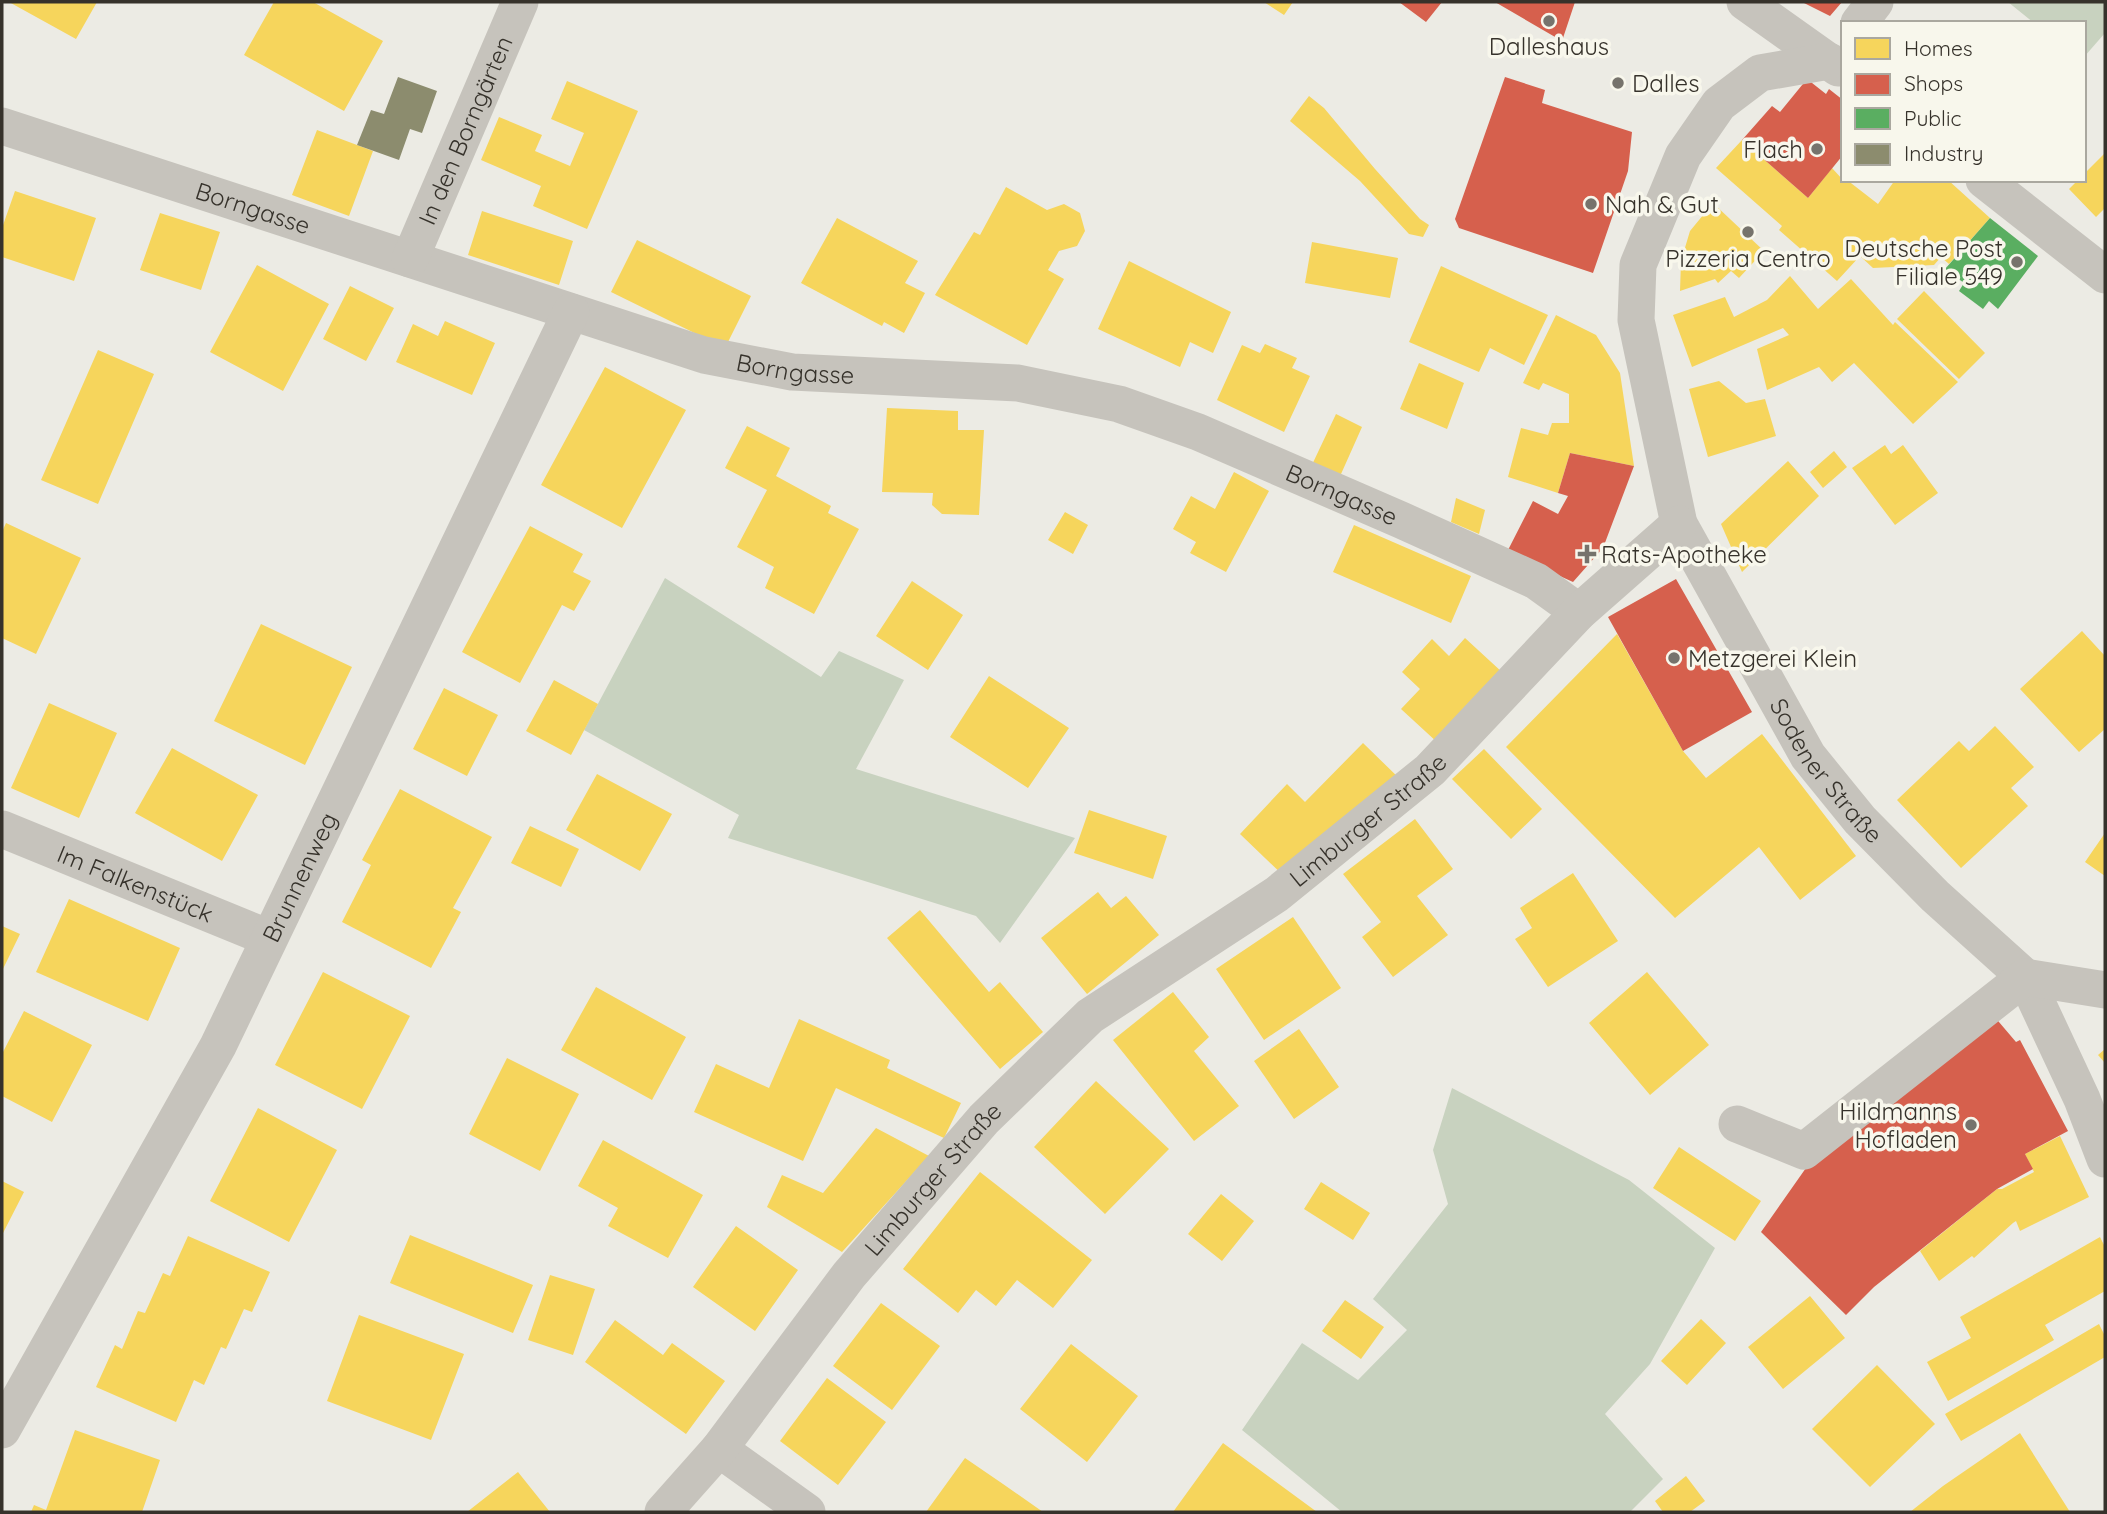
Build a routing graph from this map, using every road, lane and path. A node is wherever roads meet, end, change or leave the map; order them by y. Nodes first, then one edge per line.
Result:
1 (520, 2) edge
2 (1745, 2) edge
3 (1875, 2) edge
4 (1861, 21) edge
5 (1838, 59) edge
6 (2, 126) edge
7 (1987, 182) edge
8 (410, 259) junction
9 (2105, 275) edge
10 (570, 312) junction
11 (1679, 524) junction
12 (1579, 612) junction
13 (2, 829) edge
14 (269, 938) junction
15 (2025, 977) junction
16 (2105, 990) edge
17 (1737, 1124) dead end
18 (2105, 1159) edge
19 (2, 1430) edge
20 (719, 1449) junction
21 (663, 1512) edge
22 (807, 1512) edge

1 - 8 street, In den Borngärten
2 - 5 street
3 - 4 street
5 - 11 street
6 - 8 street, Borngasse
7 - 9 street
8 - 10 street, Borngasse
10 - 12 street, Borngasse
10 - 14 street, Brunnenweg
11 - 12 street, Limburger Straße
11 - 15 street, Sodener Straße
12 - 20 street, Limburger Straße
13 - 14 street, Im Falkenstück
14 - 19 street, Brunnenweg
15 - 16 street
15 - 17 street
15 - 18 street, Sodener Straße
20 - 21 street, Limburger Straße
20 - 22 street

